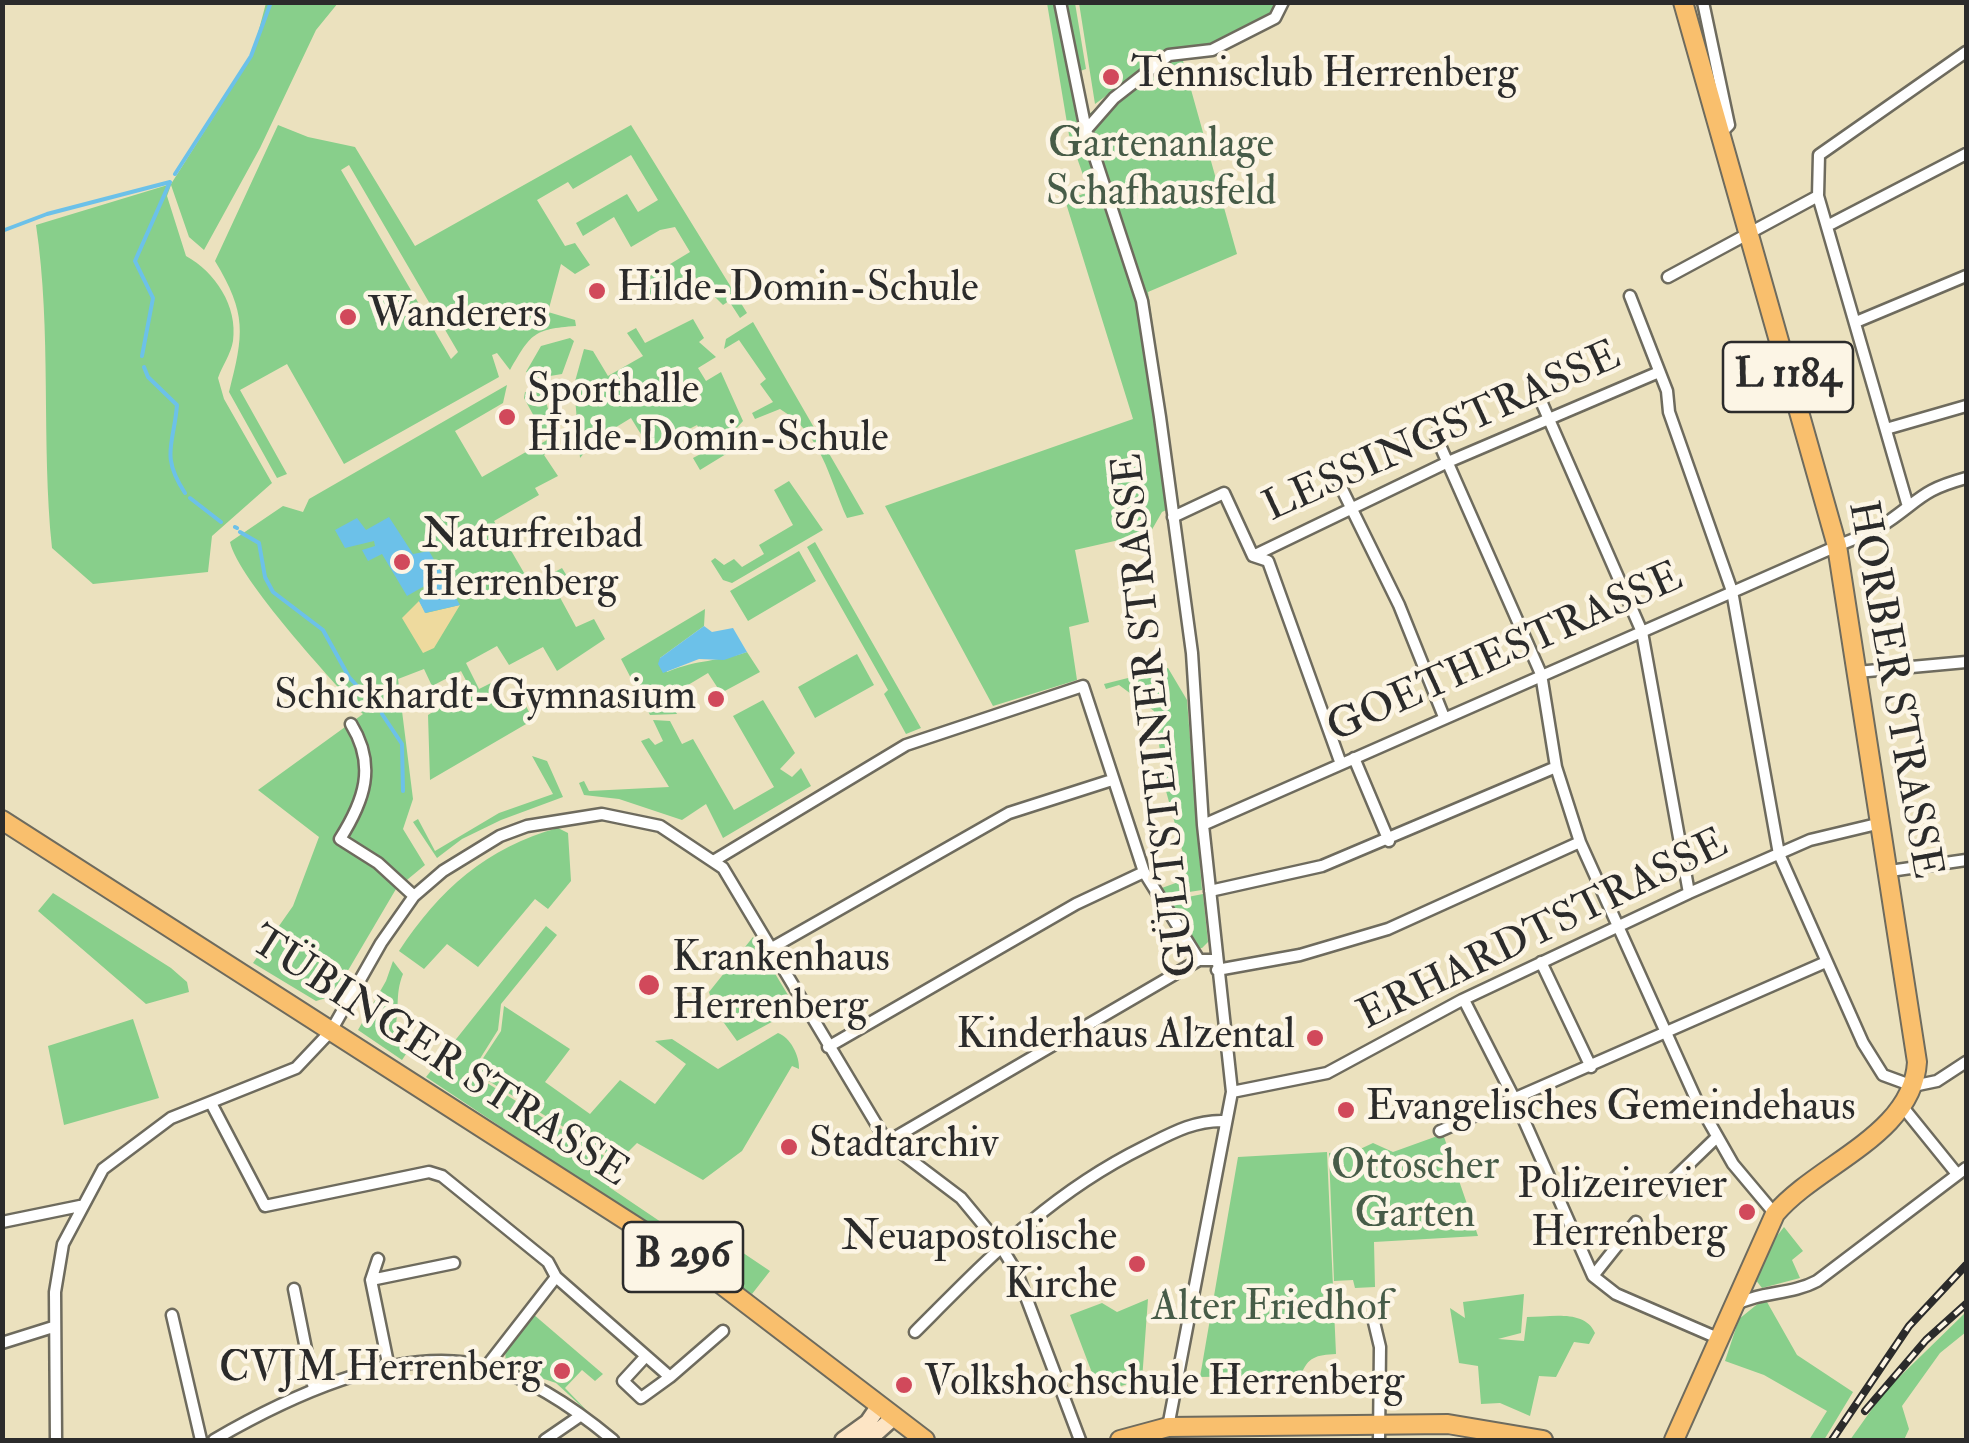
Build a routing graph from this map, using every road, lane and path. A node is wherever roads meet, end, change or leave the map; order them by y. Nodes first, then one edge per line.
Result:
1 (1060, 2) edge
2 (1283, 2) edge
3 (1684, 2) edge
4 (1703, 2) edge
5 (1965, 56) edge
6 (1086, 130) junction
7 (1718, 135) junction
8 (1966, 154) edge
9 (1818, 196) junction
10 (1829, 226) junction
11 (1748, 236) junction
12 (1966, 276) edge
13 (1668, 277) dead end
14 (1630, 296) dead end
15 (1856, 322) junction
16 (1659, 372) junction
17 (1537, 392) dead end
18 (1966, 406) edge
19 (1549, 419) junction
20 (1886, 429) junction
21 (1435, 434) dead end
22 (1448, 462) junction
23 (1966, 478) edge
24 (1337, 479) dead end
25 (1907, 504) junction
26 (1350, 507) junction
27 (1173, 518) junction
28 (1837, 546) junction
29 (1254, 556) junction
30 (1732, 591) junction
31 (1642, 632) junction
32 (1966, 662) edge
33 (1857, 672) junction
34 (1541, 674) junction
35 (1444, 717) junction
36 (351, 724) dead end
37 (1354, 758) junction
38 (1341, 764) junction
39 (1556, 767) junction
40 (1112, 780) junction
41 (2, 820) edge
42 (1882, 823) junction
43 (1202, 825) junction
44 (1389, 841) junction
45 (1580, 842) junction
46 (1778, 854) junction
47 (715, 860) junction
48 (1966, 860) edge
49 (1890, 871) junction
50 (1144, 872) junction
51 (1210, 890) junction
52 (1689, 893) junction
53 (414, 896) junction
54 (1618, 927) junction
55 (770, 949) junction
56 (1199, 960) junction
57 (1541, 962) junction
58 (1826, 962) junction
59 (1216, 965) junction
60 (1464, 1000) junction
61 (331, 1030) junction
62 (1667, 1034) junction
63 (828, 1047) junction
64 (1966, 1062) edge
65 (1591, 1068) junction
66 (1912, 1086) junction
67 (1232, 1092) junction
68 (1515, 1100) junction
69 (211, 1103) junction
70 (1902, 1106) junction
71 (1224, 1121) junction
72 (1440, 1132) dead end
73 (1718, 1137) junction
74 (887, 1142) junction
75 (1962, 1171) edge
76 (1659, 1193) dead end
77 (80, 1206) junction
78 (1775, 1214) junction
79 (2, 1222) edge
80 (1636, 1222) dead end
81 (1000, 1245) junction
82 (378, 1259) dead end
83 (454, 1263) dead end
84 (1593, 1276) junction
85 (556, 1277) junction
86 (372, 1280) junction
87 (294, 1289) dead end
88 (1731, 1307) junction
89 (172, 1316) dead end
90 (1374, 1322) dead end
91 (53, 1327) junction
92 (723, 1331) dead end
93 (915, 1332) dead end
94 (1720, 1339) junction
95 (2, 1342) edge
96 (646, 1356) junction
97 (486, 1366) junction
98 (389, 1368) junction
99 (670, 1377) junction
100 (314, 1389) junction
101 (887, 1411) junction
102 (580, 1416) junction
103 (1168, 1426) junction
104 (1506, 1432) junction
105 (1379, 1433) edge
106 (56, 1440) edge
107 (202, 1440) edge
108 (214, 1440) edge
109 (545, 1440) edge
110 (612, 1440) edge
111 (843, 1440) edge
112 (854, 1440) edge
113 (925, 1440) edge
114 (1080, 1440) edge
115 (1120, 1440) edge
116 (1525, 1440) edge
117 (1542, 1440) edge
118 (1674, 1440) edge

1 - 6 street, GÜLTSTEINER STRASSE
2 - 6 street
3 - 7 main road, HORBER STRASSE / L 1184
4 - 7 street, HORBER STRASSE
5 - 9 street
6 - 27 street, GÜLTSTEINER STRASSE
7 - 11 main road, HORBER STRASSE / L 1184
8 - 10 street
9 - 10 street
9 - 11 street
10 - 15 street
11 - 13 street
11 - 28 main road, HORBER STRASSE / L 1184
12 - 15 street
14 - 16 street
15 - 20 street
16 - 19 street, LESSINGSTRASSE
16 - 30 street
17 - 19 street
18 - 20 street
19 - 22 street, LESSINGSTRASSE
19 - 31 street
20 - 25 street
21 - 22 street
22 - 26 street, LESSINGSTRASSE
22 - 34 street
23 - 25 street, GOETHESTRASSE
24 - 26 street
25 - 28 street, GOETHESTRASSE
26 - 29 street, LESSINGSTRASSE
26 - 35 street
27 - 29 street
27 - 43 street, GÜLTSTEINER STRASSE
28 - 30 street, GOETHESTRASSE
28 - 33 main road, HORBER STRASSE / L 1184
29 - 38 street
30 - 31 street, GOETHESTRASSE
30 - 46 street
31 - 34 street, GOETHESTRASSE
31 - 52 street
32 - 33 street
33 - 42 main road, HORBER STRASSE / L 1184
34 - 35 street, GOETHESTRASSE
34 - 39 street
35 - 37 street, GOETHESTRASSE
36 - 53 street
37 - 38 street, GOETHESTRASSE
37 - 44 street
38 - 43 street, GOETHESTRASSE
39 - 44 street
39 - 45 street
40 - 47 street
40 - 50 street
40 - 55 street
41 - 61 main road, TÜBINGER STRASSE
42 - 46 street, ERHARDTSTRASSE
42 - 49 main road, HORBER STRASSE / L 1184
43 - 51 street, GÜLTSTEINER STRASSE
44 - 51 street
45 - 54 street
45 - 59 street
46 - 52 street, ERHARDTSTRASSE
46 - 58 street
47 - 53 street
47 - 55 street
48 - 49 street
49 - 66 main road, HORBER STRASSE / L 1184
50 - 56 street
50 - 63 street
51 - 59 street, GÜLTSTEINER STRASSE
52 - 54 street, ERHARDTSTRASSE
53 - 61 street
54 - 57 street, ERHARDTSTRASSE
54 - 62 street
55 - 63 street
56 - 59 street
56 - 74 street
57 - 60 street, ERHARDTSTRASSE
57 - 65 street
58 - 62 street
58 - 66 street
59 - 67 street, GÜLTSTEINER STRASSE
60 - 67 street, ERHARDTSTRASSE
60 - 68 street
61 - 69 street
61 - 101 main road, TÜBINGER STRASSE / B 296
62 - 65 street
62 - 73 street
63 - 74 street
64 - 66 street
65 - 68 street
66 - 70 main road, HORBER STRASSE / L 1184
67 - 71 street, GÜLTSTEINER STRASSE
68 - 72 street
68 - 84 street
69 - 77 street
69 - 85 street
70 - 75 street
70 - 78 main road, HORBER STRASSE / L 1184
71 - 81 street
71 - 103 street, GÜLTSTEINER STRASSE
73 - 76 street
73 - 78 street
74 - 81 street
75 - 88 street
77 - 79 street
77 - 91 street
78 - 88 main road, HORBER STRASSE / L 1184
80 - 84 street
81 - 93 street
81 - 114 street
82 - 86 street
83 - 86 street
84 - 94 street
85 - 96 street
85 - 97 street
86 - 98 street
87 - 100 street
88 - 94 main road, HORBER STRASSE / L 1184
89 - 107 street
90 - 105 street
91 - 95 street
91 - 106 street
92 - 99 street
94 - 118 main road, HORBER STRASSE / L 1184
96 - 99 street
96 - 99 street
97 - 98 street
97 - 102 street
98 - 100 street
100 - 108 street
101 - 111 main road
101 - 112 main road
101 - 113 main road, TÜBINGER STRASSE / B 296
102 - 109 street
102 - 110 street
103 - 105 main road
103 - 115 main road
104 - 105 main road
104 - 116 main road
104 - 117 main road

